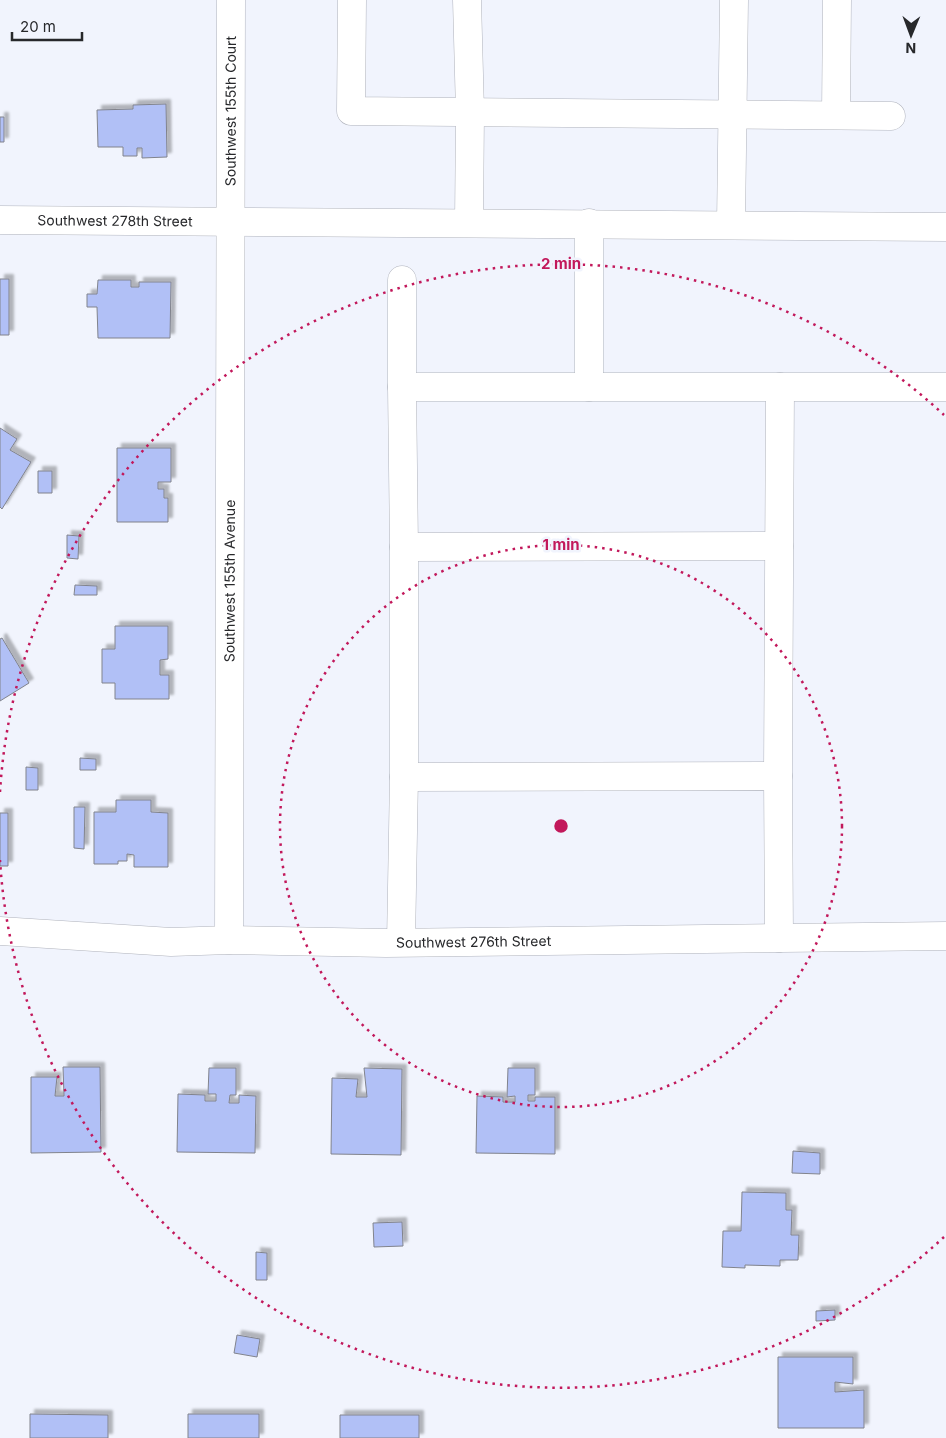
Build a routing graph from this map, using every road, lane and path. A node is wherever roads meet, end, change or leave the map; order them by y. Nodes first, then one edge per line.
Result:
1 (231, 0) edge
2 (352, 0) edge
3 (467, 0) edge
4 (734, 0) edge
5 (837, 0) edge
6 (470, 112) junction
7 (732, 113) junction
8 (836, 115) junction
9 (891, 116) dead end
10 (0, 220) edge
11 (230, 221) junction
12 (469, 223) junction
13 (589, 223) junction
14 (731, 224) junction
15 (946, 227) edge
16 (402, 280) dead end
17 (402, 387) junction
18 (589, 387) junction
19 (780, 387) junction
20 (946, 387) edge
21 (779, 546) junction
22 (404, 547) junction
23 (778, 776) junction
24 (404, 777) junction
25 (0, 931) edge
26 (946, 936) edge
27 (779, 938) junction
28 (229, 940) junction
29 (401, 942) junction

1 - 11 street, Southwest 155th Court
2 - 6 street
3 - 6 street
4 - 7 street
5 - 8 street
6 - 7 street
6 - 12 street
7 - 8 street
7 - 14 street
8 - 9 street
10 - 11 street, Southwest 278th Street
11 - 12 street, Southwest 278th Street
11 - 28 street, Southwest 155th Avenue
12 - 13 street, Southwest 278th Street
13 - 14 street, Southwest 278th Street
13 - 18 street
14 - 15 street, Southwest 278th Street
16 - 17 street
17 - 18 street
17 - 22 street
18 - 19 street
19 - 20 street
19 - 21 street
21 - 22 street
21 - 23 street
22 - 24 street
23 - 24 street
23 - 27 street
24 - 29 street
25 - 28 street, Southwest 276th Street
26 - 27 street, Southwest 276th Street
27 - 29 street, Southwest 276th Street
28 - 29 street, Southwest 276th Street

